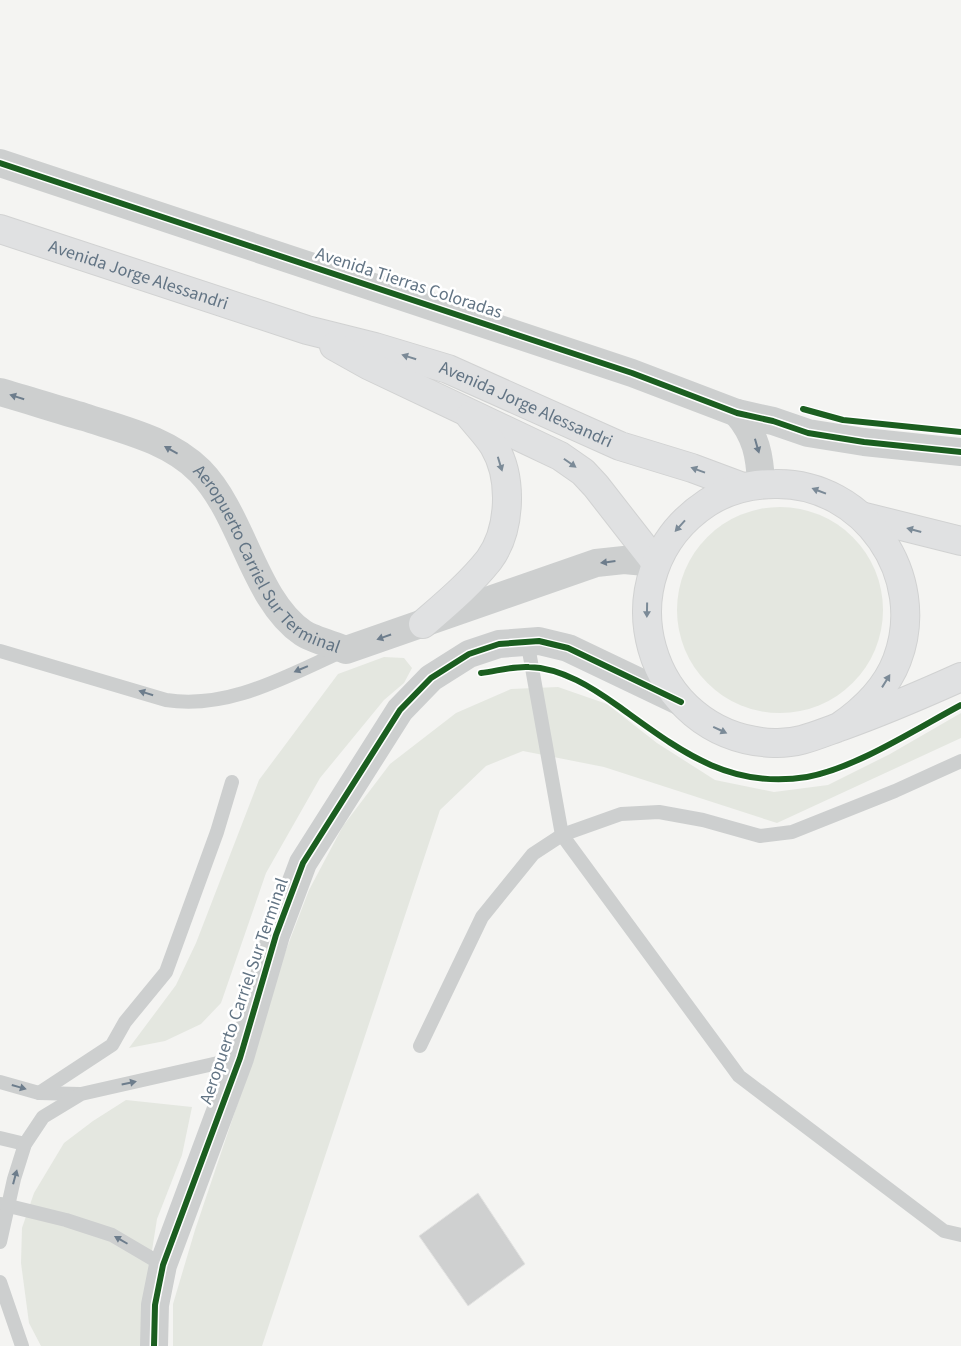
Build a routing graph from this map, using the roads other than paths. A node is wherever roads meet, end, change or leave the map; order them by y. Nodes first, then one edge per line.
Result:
1 (0, 163) edge
2 (0, 229) edge
3 (307, 330) junction
4 (0, 392) edge
5 (464, 410) junction
6 (738, 413) junction
7 (961, 452) edge
8 (752, 486) junction
9 (861, 516) junction
10 (961, 541) edge
11 (656, 563) junction
12 (423, 624) junction
13 (527, 640) junction
14 (346, 650) junction
15 (0, 651) edge
16 (961, 677) edge
17 (681, 702) junction
18 (839, 727) junction
19 (961, 761) edge
20 (232, 782) dead end
21 (562, 836) junction
22 (420, 1046) dead end
23 (240, 1058) junction
24 (0, 1082) edge
25 (39, 1093) junction
26 (81, 1094) junction
27 (0, 1138) edge
28 (24, 1144) junction
29 (4, 1206) edge
30 (961, 1235) edge
31 (0, 1242) edge
32 (163, 1265) junction
33 (0, 1282) edge
34 (22, 1346) edge
35 (154, 1346) edge

1 - 6 street, Avenida Tierras Coloradas
2 - 3 highway, Avenida Jorge Alessandri
3 - 5 highway, Avenida Jorge Alessandri
8 -> 3 highway, Avenida Jorge Alessandri
14 -> 4 street, Aeropuerto Carriel Sur Terminal
5 -> 11 highway, Avenida Jorge Alessandri
5 -> 12 highway
6 - 7 street, Avenida Tierras Coloradas
6 -> 8 street
9 -> 8 highway, Avenida Jorge Alessandri
8 -> 11 highway, Avenida Jorge Alessandri
10 -> 9 highway, Avenida Jorge Alessandri
18 -> 9 highway, Avenida Jorge Alessandri
11 -> 12 street, Aeropuerto Carriel Sur Terminal
11 -> 17 highway, Avenida Jorge Alessandri
12 -> 14 street, Aeropuerto Carriel Sur Terminal
13 - 17 street, Aeropuerto Carriel Sur Terminal
13 - 21 lane
13 - 23 street, Aeropuerto Carriel Sur Terminal
14 -> 15 lane
16 - 18 highway, Avenida Jorge Alessandri
17 -> 18 highway, Avenida Jorge Alessandri
19 - 21 lane
20 - 25 lane
21 - 22 lane
21 - 30 lane
26 -> 23 lane, Aeropuerto Carriel Sur Terminal
23 - 32 street, Aeropuerto Carriel Sur Terminal
24 -> 25 lane
25 - 26 lane
26 - 28 lane, Aeropuerto Carriel Sur Terminal
27 - 28 lane
29 -> 28 lane, Aeropuerto Carriel Sur Terminal
29 - 31 lane, Aeropuerto Carriel Sur Terminal
32 -> 29 lane
32 - 35 street, Aeropuerto Carriel Sur Terminal
33 - 34 lane

